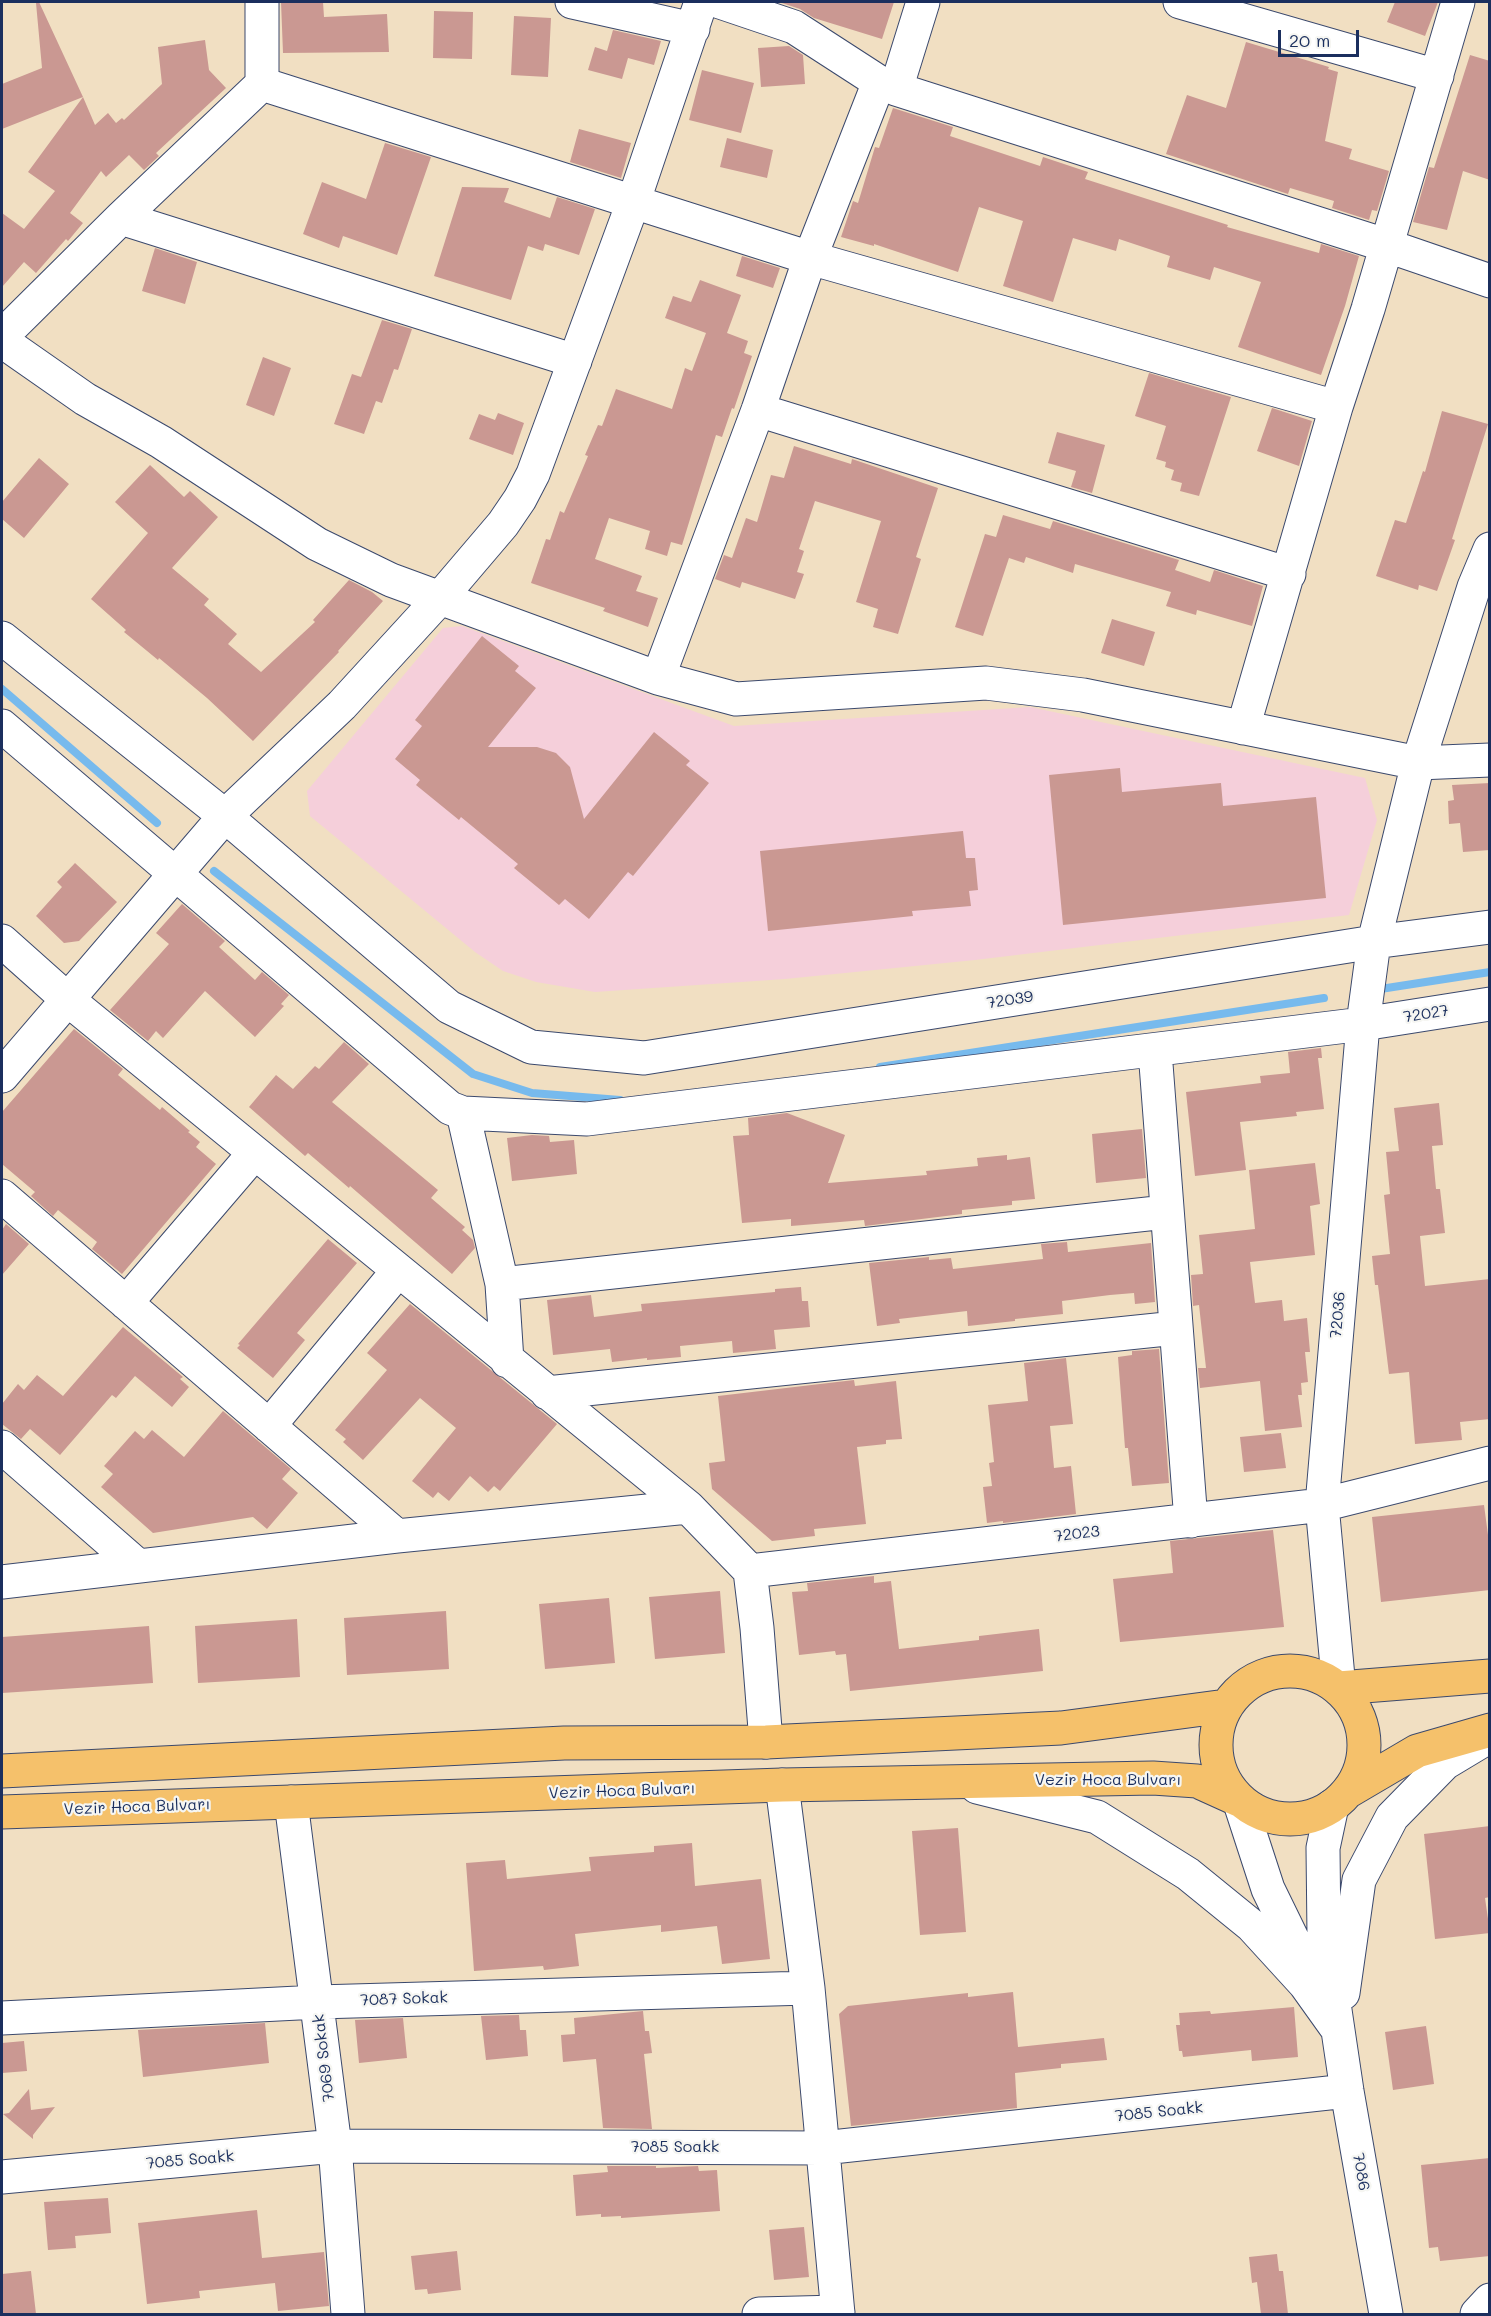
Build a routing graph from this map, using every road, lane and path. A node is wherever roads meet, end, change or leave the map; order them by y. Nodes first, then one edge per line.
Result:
1 (262, 2) edge
2 (572, 2) edge
3 (720, 2) edge
4 (923, 2) edge
5 (1180, 2) edge
6 (1458, 2) edge
7 (697, 15) edge
8 (1437, 76) junction
9 (262, 84) junction
10 (887, 86) junction
11 (634, 200) junction
12 (121, 218) junction
13 (1386, 245) junction
14 (810, 258) junction
15 (1490, 280) edge
16 (2, 336) edge
17 (2, 341) edge
18 (575, 361) junction
19 (1336, 407) junction
20 (758, 410) junction
21 (1490, 549) edge
22 (1289, 574) junction
23 (440, 598) junction
24 (2, 638) edge
25 (658, 678) junction
26 (2, 726) edge
27 (1243, 728) junction
28 (1490, 760) edge
29 (1418, 763) junction
30 (225, 816) junction
31 (174, 874) junction
32 (1490, 927) edge
33 (2, 941) edge
34 (1374, 942) junction
35 (67, 999) junction
36 (1490, 1004) edge
37 (1363, 1024) junction
38 (1155, 1051) junction
39 (2, 1076) edge
40 (464, 1113) junction
41 (251, 1157) dead end
42 (2, 1196) edge
43 (1166, 1212) junction
44 (398, 1271) junction
45 (502, 1284) junction
46 (126, 1303) junction
47 (1176, 1328) junction
48 (507, 1360) junction
49 (547, 1393) junction
50 (269, 1426) junction
51 (2, 1447) edge
52 (1490, 1463) edge
53 (1322, 1505) junction
54 (688, 1507) junction
55 (1191, 1521) junction
56 (397, 1536) junction
57 (137, 1565) junction
58 (750, 1571) junction
59 (2, 1582) edge
60 (1490, 1677) edge
61 (1339, 1688) junction
62 (1226, 1706) junction
63 (1490, 1730) edge
64 (1490, 1736) edge
65 (766, 1742) junction
66 (2, 1771) edge
67 (950, 1782) junction
68 (782, 1785) junction
69 (1340, 1799) junction
70 (1239, 1800) junction
71 (291, 1802) junction
72 (2, 1812) edge
73 (808, 1988) junction
74 (318, 2002) junction
75 (2, 2018) edge
76 (1338, 2030) junction
77 (1347, 2091) junction
78 (335, 2146) junction
79 (823, 2148) junction
80 (2, 2177) edge
81 (1490, 2300) edge
82 (838, 2313) edge
83 (348, 2314) edge
84 (759, 2314) edge
85 (1386, 2314) edge
86 (1477, 2314) edge

1 - 9 street
2 - 7 street
3 - 10 street
4 - 10 street
5 - 8 street
6 - 8 street
7 - 11 street
8 - 13 street
9 - 11 street
9 - 12 street
10 - 13 street
10 - 14 street
11 - 14 street
11 - 18 street
12 - 16 street
12 - 18 street
13 - 15 street
13 - 19 street
14 - 19 street
14 - 20 street
17 - 23 street
18 - 23 street
19 - 22 street
20 - 22 street
20 - 25 street
21 - 29 street, 72036
22 - 27 street
23 - 25 street
23 - 30 street
24 - 30 street
25 - 27 street
26 - 31 street
27 - 29 street
28 - 29 street
29 - 34 street, 72036
30 - 31 street
30 - 34 street, 72039
31 - 35 street
31 - 40 street
32 - 34 street, 72039
33 - 35 street
34 - 37 street, 72036
35 - 39 street
35 - 44 street
36 - 37 street, 72027
37 - 38 street, 72027
37 - 53 street, 72036
38 - 40 street, 72027
38 - 43 street
40 - 45 street
41 - 46 street
42 - 46 street
43 - 45 street
43 - 47 street
44 - 48 street
44 - 50 street
45 - 48 street
46 - 50 street
47 - 49 street
47 - 55 street
48 - 49 street
49 - 54 street
50 - 56 street
51 - 57 street
52 - 53 street, 72023
53 - 55 street, 72023
53 - 61 street, 72036
54 - 56 street
54 - 58 street
55 - 58 street, 72023
56 - 57 street
57 - 59 street
58 - 65 street
60 - 61 main road
61 - 62 main road
61 - 69 main road
62 - 65 main road
62 - 70 main road
63 - 69 main road
64 - 76 street
65 - 66 main road
67 - 68 main road, Vezir Hoca Bulvarı
67 - 70 main road, Vezir Hoca Bulvarı
67 - 76 street
68 - 71 main road, Vezir Hoca Bulvarı
68 - 73 street
69 - 70 main road
69 - 76 street, 7086
70 - 76 street
71 - 72 main road, Vezir Hoca Bulvarı
71 - 74 street, 7069 Sokak
73 - 74 street, 7087 Sokak
73 - 79 street
74 - 75 street, 7087 Sokak
74 - 78 street, 7069 Sokak
76 - 77 street, 7086
77 - 79 street, 7085 Soakk
77 - 85 street, 7086
78 - 79 street, 7085 Soakk
78 - 80 street, 7085 Soakk
78 - 83 street, 7069 Sokak
79 - 82 street
81 - 86 street
82 - 84 street

